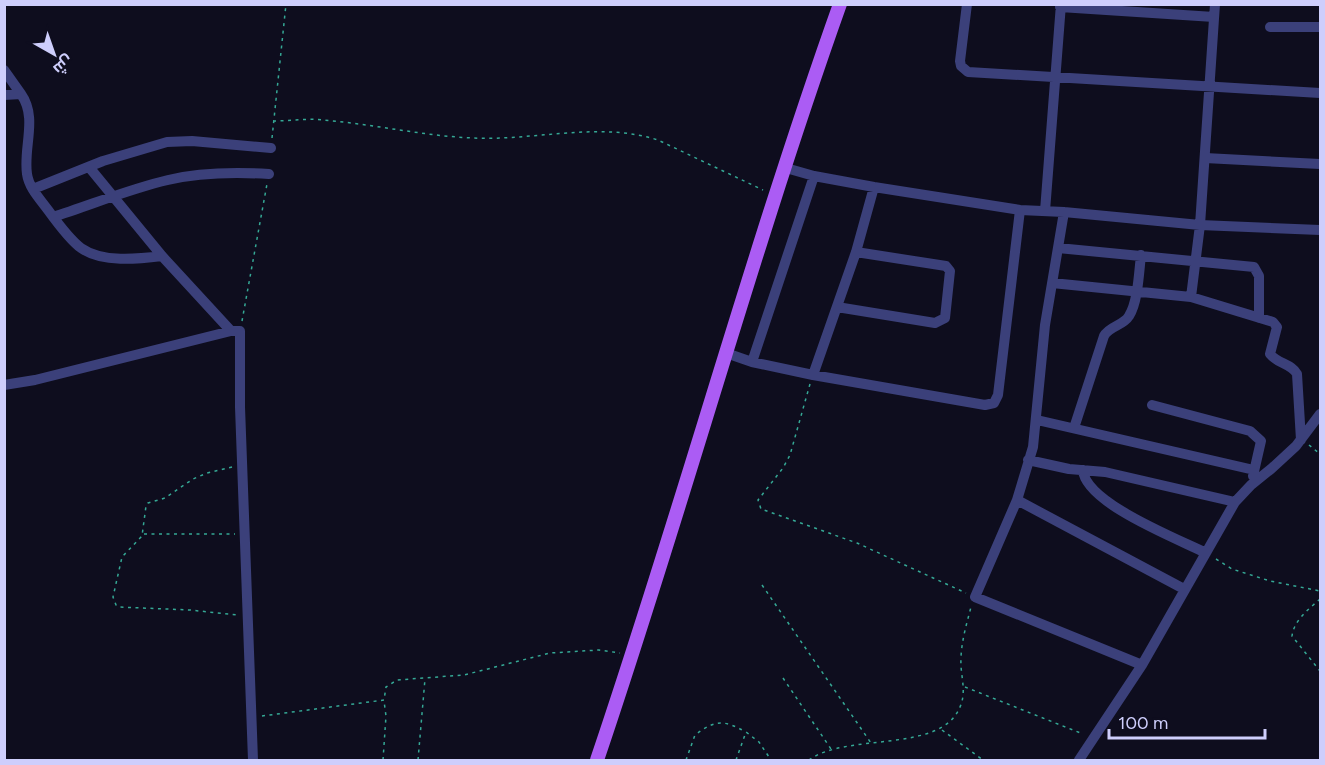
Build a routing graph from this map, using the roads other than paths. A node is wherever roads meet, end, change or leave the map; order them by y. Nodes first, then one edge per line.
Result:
1 (840, 4) edge
2 (967, 4) edge
3 (1215, 4) edge
4 (1060, 6) edge
5 (1214, 17) junction
6 (1270, 27) dead end
7 (1320, 27) edge
8 (4, 70) edge
9 (1055, 78) junction
10 (1210, 86) junction
11 (1320, 93) edge
12 (21, 94) junction
13 (4, 95) edge
14 (271, 148) dead end
15 (1205, 158) junction
16 (1320, 164) edge
17 (89, 167) junction
18 (786, 168) junction
19 (269, 174) dead end
20 (813, 176) junction
21 (874, 187) junction
22 (33, 189) junction
23 (113, 197) junction
24 (1020, 210) junction
25 (1045, 211) junction
26 (1064, 212) junction
27 (53, 217) junction
28 (1200, 225) junction
29 (1320, 230) edge
30 (1058, 248) junction
31 (856, 252) junction
32 (1141, 255) junction
33 (162, 256) junction
34 (1195, 260) junction
35 (1052, 283) junction
36 (1137, 292) junction
37 (1191, 297) junction
38 (837, 307) junction
39 (1259, 318) junction
40 (231, 331) junction
41 (726, 353) junction
42 (752, 362) junction
43 (813, 375) junction
44 (4, 385) edge
45 (1152, 405) dead end
46 (1320, 414) edge
47 (1037, 420) junction
48 (1074, 428) junction
49 (1301, 440) junction
50 (1028, 460) junction
51 (1083, 470) junction
52 (1254, 470) junction
53 (1251, 485) junction
54 (1017, 500) junction
55 (1235, 502) junction
56 (1206, 553) junction
57 (1184, 589) junction
58 (1142, 665) junction
59 (253, 760) edge
60 (597, 760) edge
61 (1080, 760) edge

1 - 18 main road
2 - 9 street
3 - 5 street
4 - 5 street
4 - 9 street
5 - 10 street
6 - 7 street
8 - 12 street
9 - 10 street
9 - 25 street
10 - 11 street
10 - 15 street
12 - 13 street
12 - 22 street
14 - 17 street
15 - 16 street
15 - 28 street
17 - 22 street
17 - 23 street
18 - 20 street
18 - 41 main road
19 - 23 street
20 - 21 street
20 - 42 street
21 - 24 street
21 - 31 street
22 - 27 street
23 - 27 street
23 - 33 street
24 - 25 street
24 - 43 street
25 - 26 street
26 - 28 street
26 - 30 street
27 - 33 street
28 - 29 street
28 - 34 street
30 - 32 street
30 - 35 street
31 - 38 street
31 - 38 street
32 - 34 street
32 - 36 street
33 - 40 street
34 - 37 street
34 - 39 street
35 - 36 street
35 - 47 street
36 - 37 street
36 - 48 street
37 - 39 street
38 - 43 street
39 - 49 street
40 - 44 street
40 - 59 street
41 - 42 street
41 - 60 main road
42 - 43 street
45 - 52 street
46 - 49 street
47 - 48 street
47 - 50 street
48 - 52 street
49 - 53 street
50 - 51 street
50 - 54 street
51 - 55 street
51 - 56 street
52 - 53 street
53 - 55 street
54 - 57 street
54 - 58 street
55 - 56 street
56 - 57 street
57 - 58 street
58 - 61 street

